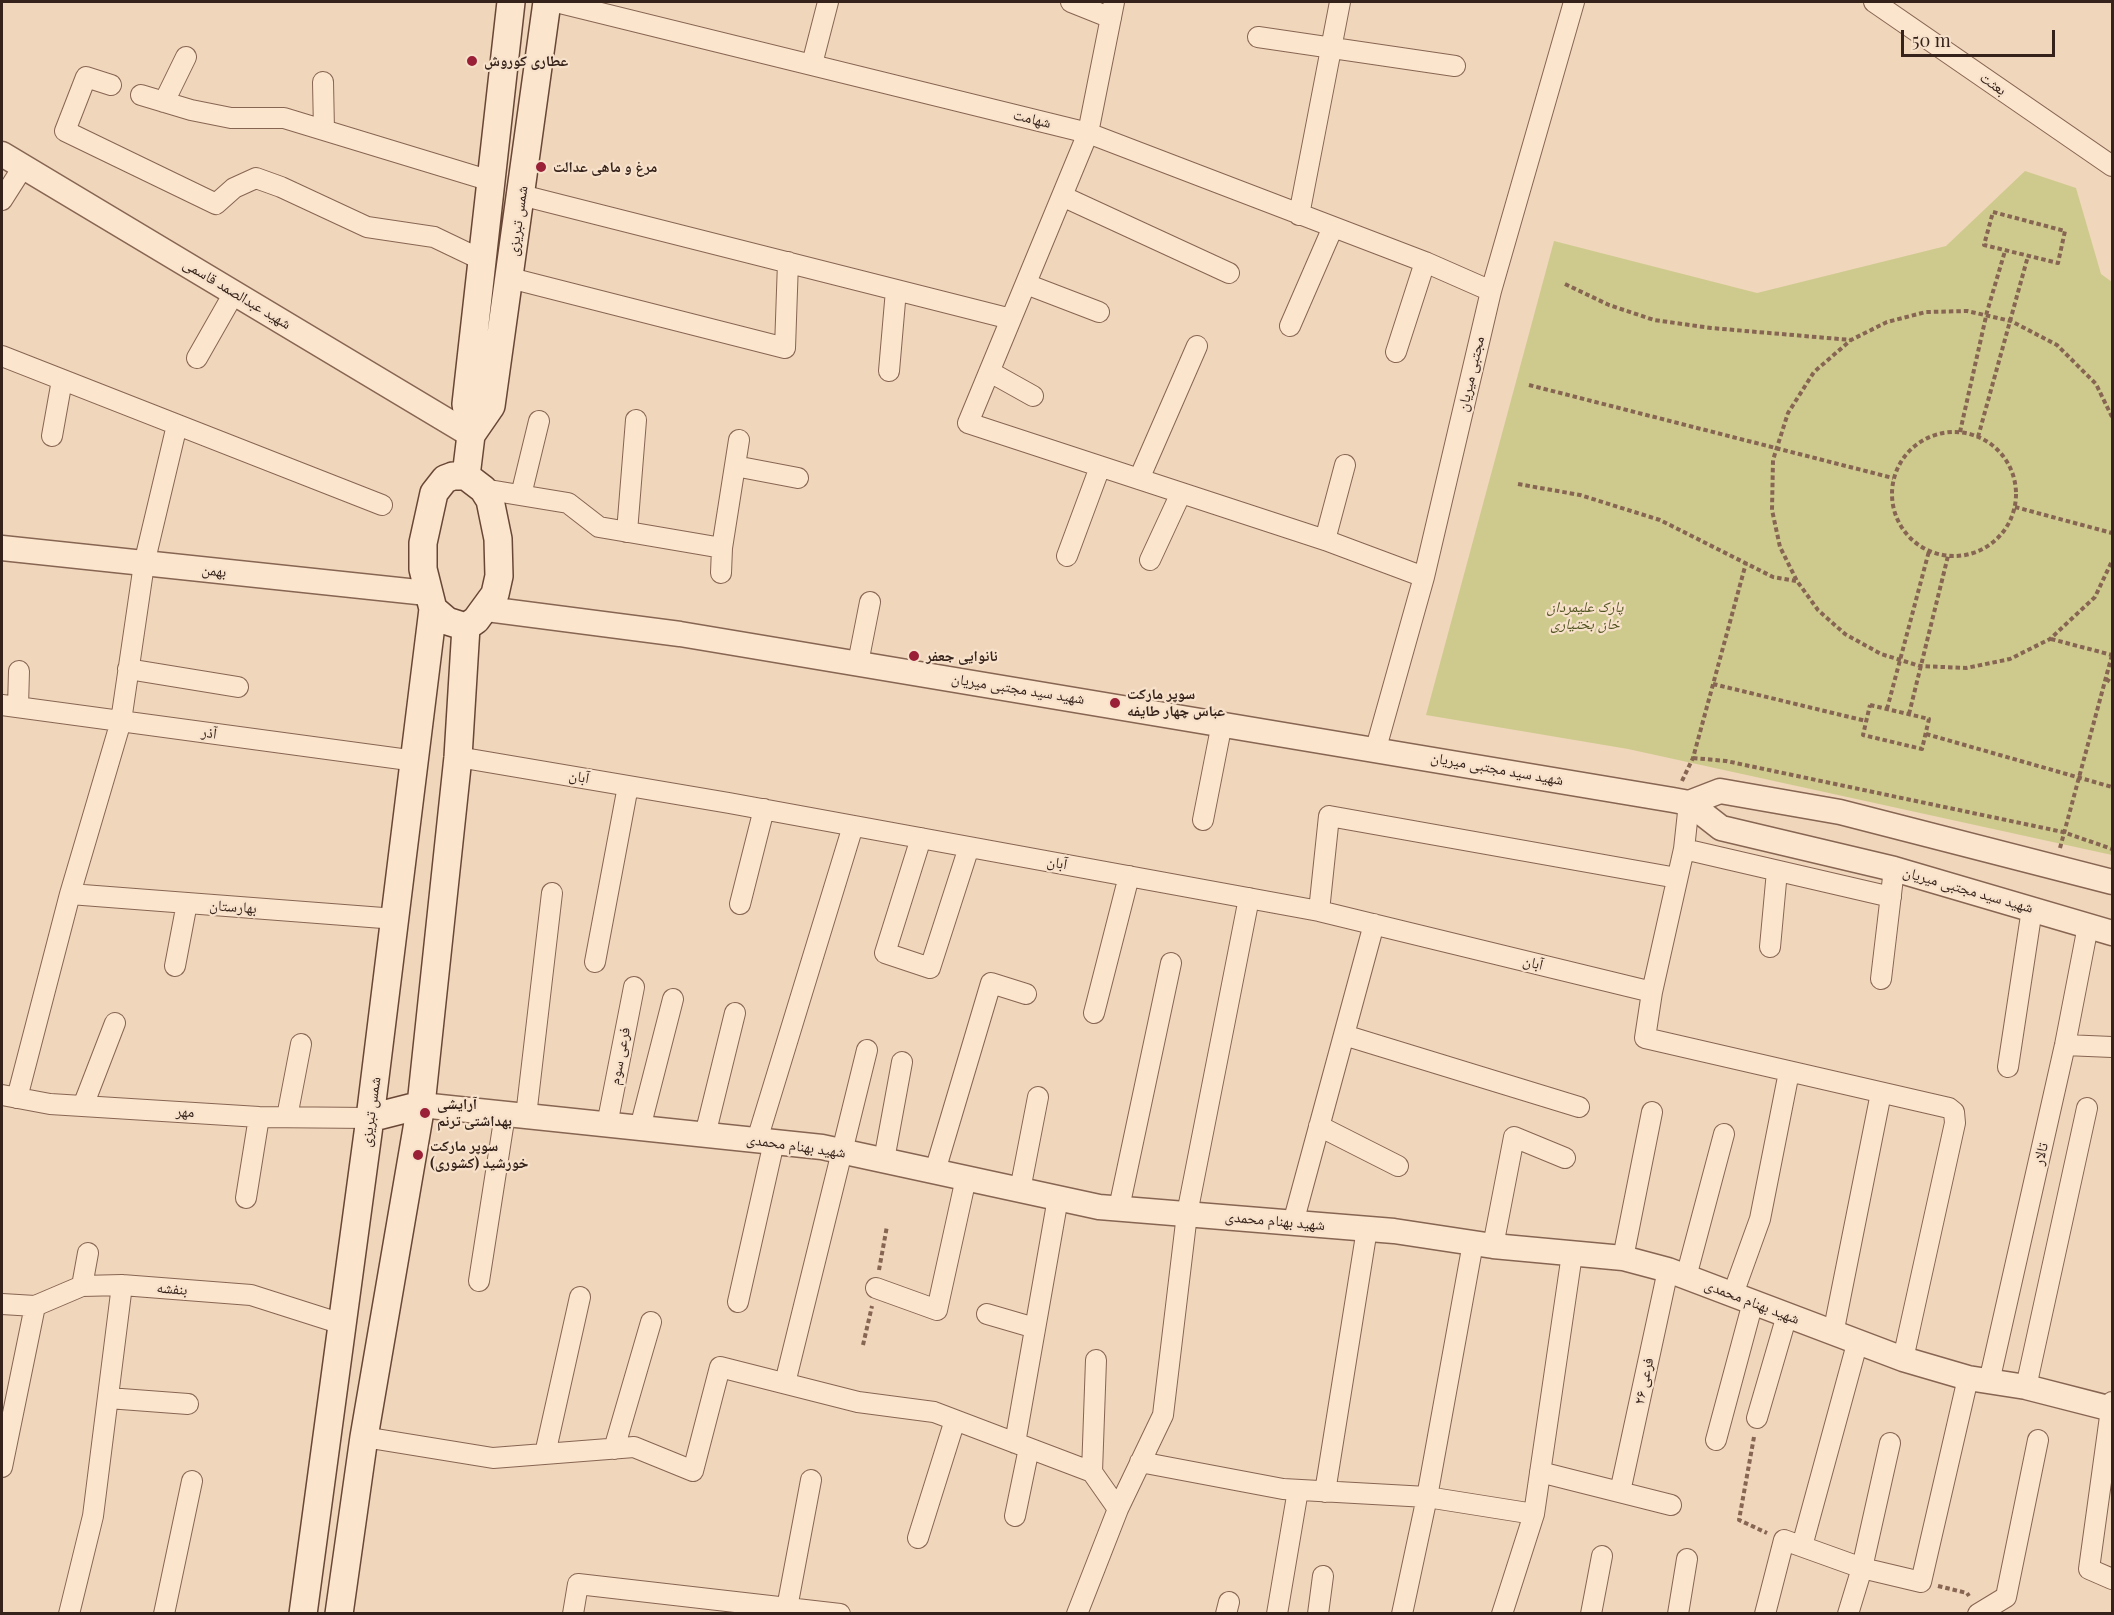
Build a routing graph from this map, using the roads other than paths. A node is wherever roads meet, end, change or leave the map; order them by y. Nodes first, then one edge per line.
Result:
1 (511, 2) edge
2 (547, 2) edge
3 (556, 2) edge
4 (828, 2) edge
5 (1071, 2) edge
6 (1340, 2) edge
7 (1574, 2) edge
8 (1874, 2) edge
9 (1113, 10) edge
10 (1258, 37) dead end
11 (1331, 48) junction
12 (186, 57) dead end
13 (812, 64) junction
14 (1455, 66) dead end
15 (324, 82) dead end
16 (111, 85) dead end
17 (141, 95) dead end
18 (164, 102) junction
19 (324, 130) junction
20 (1088, 133) junction
21 (2, 154) edge
22 (2112, 166) edge
23 (23, 167) junction
24 (491, 181) junction
25 (521, 195) junction
26 (1062, 196) junction
27 (2, 200) edge
28 (1299, 215) junction
29 (1333, 227) junction
30 (482, 260) junction
31 (788, 262) junction
32 (1425, 262) junction
33 (1229, 273) dead end
34 (510, 278) junction
35 (1026, 284) junction
36 (896, 290) junction
37 (1491, 291) junction
38 (234, 293) junction
39 (1099, 312) dead end
40 (1011, 319) junction
41 (1290, 326) dead end
42 (1197, 346) dead end
43 (1396, 352) dead end
44 (2, 357) edge
45 (197, 358) dead end
46 (889, 371) dead end
47 (990, 372) junction
48 (62, 380) junction
49 (1032, 396) dead end
50 (636, 420) dead end
51 (539, 421) dead end
52 (177, 425) junction
53 (471, 435) junction
54 (52, 436) dead end
55 (739, 440) dead end
56 (1346, 465) dead end
57 (735, 466) junction
58 (1100, 467) junction
59 (798, 478) dead end
60 (1139, 479) junction
61 (475, 483) junction
62 (1181, 493) junction
63 (521, 495) junction
64 (382, 505) dead end
65 (627, 532) junction
66 (1325, 540) junction
67 (2, 548) edge
68 (722, 548) junction
69 (1067, 556) dead end
70 (1150, 560) dead end
71 (144, 564) junction
72 (721, 573) dead end
73 (1424, 577) junction
74 (430, 601) junction
75 (870, 602) dead end
76 (487, 609) junction
77 (466, 627) junction
78 (858, 663) junction
79 (128, 669) junction
80 (20, 671) dead end
81 (238, 687) dead end
82 (10, 706) edge
83 (121, 722) junction
84 (1222, 723) junction
85 (1376, 748) junction
86 (458, 757) junction
87 (416, 760) junction
88 (628, 786) junction
89 (1689, 803) junction
90 (764, 809) junction
91 (1203, 820) dead end
92 (853, 826) junction
93 (921, 838) junction
94 (969, 847) junction
95 (1683, 849) junction
96 (1894, 869) junction
97 (1777, 871) junction
98 (1129, 876) junction
99 (1677, 878) junction
100 (2112, 882) edge
101 (552, 893) dead end
102 (70, 894) junction
103 (1891, 897) junction
104 (1249, 898) junction
105 (188, 903) junction
106 (740, 904) dead end
107 (2032, 909) junction
108 (1319, 910) junction
109 (396, 919) junction
110 (1374, 924) junction
111 (2088, 926) junction
112 (2112, 933) edge
113 (1770, 947) dead end
114 (595, 962) dead end
115 (1171, 963) dead end
116 (175, 966) dead end
117 (1881, 979) dead end
118 (634, 987) dead end
119 (1652, 992) junction
120 (1026, 994) dead end
121 (673, 999) dead end
122 (735, 1013) dead end
123 (1094, 1013) dead end
124 (115, 1023) dead end
125 (1344, 1035) junction
126 (301, 1044) dead end
127 (2065, 1045) junction
128 (2112, 1047) edge
129 (867, 1050) dead end
130 (902, 1062) dead end
131 (2008, 1067) dead end
132 (1789, 1072) junction
133 (1881, 1093) junction
134 (9, 1096) edge
135 (1038, 1097) dead end
136 (421, 1105) junction
137 (83, 1106) junction
138 (1579, 1107) dead end
139 (2087, 1108) dead end
140 (1652, 1112) dead end
141 (515, 1115) junction
142 (259, 1117) junction
143 (287, 1117) junction
144 (370, 1118) junction
145 (607, 1125) junction
146 (1319, 1126) junction
147 (640, 1128) junction
148 (1724, 1134) dead end
149 (705, 1135) junction
150 (766, 1141) junction
151 (843, 1152) junction
152 (1566, 1158) dead end
153 (884, 1160) junction
154 (1398, 1166) dead end
155 (934, 1172) junction
156 (966, 1178) junction
157 (1020, 1190) junction
158 (246, 1198) dead end
159 (1058, 1198) junction
160 (1119, 1208) junction
161 (1187, 1214) junction
162 (1293, 1223) junction
163 (1367, 1229) junction
164 (1483, 1244) junction
165 (88, 1253) dead end
166 (1572, 1254) junction
167 (1623, 1258) junction
168 (1677, 1274) junction
169 (479, 1281) dead end
170 (122, 1285) junction
171 (82, 1286) junction
172 (876, 1288) dead end
173 (580, 1297) dead end
174 (1743, 1298) junction
175 (738, 1302) dead end
176 (2, 1304) edge
177 (35, 1306) junction
178 (987, 1314) dead end
179 (1787, 1315) junction
180 (651, 1322) dead end
181 (342, 1324) junction
182 (1035, 1328) junction
183 (1833, 1334) junction
184 (1857, 1344) junction
185 (1903, 1359) junction
186 (1096, 1360) dead end
187 (1979, 1380) junction
188 (785, 1383) junction
189 (2026, 1387) junction
190 (108, 1398) junction
191 (188, 1404) dead end
192 (2112, 1407) edge
193 (1757, 1418) road end
194 (955, 1420) junction
195 (364, 1437) junction
196 (1716, 1440) dead end
197 (2038, 1440) dead end
198 (1890, 1443) dead end
199 (1022, 1445) junction
200 (614, 1449) junction
201 (545, 1454) junction
202 (1140, 1462) junction
203 (2, 1467) edge
204 (1092, 1472) junction
205 (1540, 1472) junction
206 (811, 1480) dead end
207 (192, 1481) dead end
208 (1298, 1490) junction
209 (1325, 1492) junction
210 (1620, 1492) junction
211 (1427, 1497) junction
212 (1671, 1505) dead end
213 (1118, 1509) junction
214 (1534, 1514) junction
215 (1015, 1516) dead end
216 (918, 1538) dead end
217 (1793, 1543) junction
218 (1602, 1556) dead end
219 (1687, 1559) dead end
220 (1862, 1568) junction
221 (1323, 1576) dead end
222 (2112, 1579) edge
223 (738, 1608) edge
224 (787, 1608) junction
225 (1975, 1608) edge
226 (69, 1614) edge
227 (164, 1614) edge
228 (303, 1614) edge
229 (339, 1614) edge
230 (573, 1614) edge
231 (840, 1614) edge
232 (1077, 1614) edge
233 (1277, 1614) edge
234 (1318, 1614) edge
235 (1402, 1614) edge
236 (1502, 1614) edge
237 (1591, 1614) edge
238 (1678, 1614) edge
239 (1765, 1614) edge
240 (1848, 1614) edge

1 - 24 main road, شمس تبریزی
2 - 25 main road, شمس تبریزی
3 - 13 street, شهامت
4 - 13 street
5 - 9 street
6 - 11 street
7 - 37 street, مجتبی میریان
8 - 22 street, بعثت
9 - 20 street
10 - 11 street
11 - 14 street
11 - 28 street
12 - 18 street
13 - 20 street, شهامت
15 - 19 street
16 - 30 street
17 - 18 street
18 - 19 street
19 - 24 street
20 - 26 street
20 - 28 street, شهامت
21 - 23 street, شهید عبدالصمد قاسمی
23 - 27 street
23 - 38 street, شهید عبدالصمد قاسمی
24 - 30 main road, شمس تبریزی
25 - 31 street
25 - 34 main road, شمس تبریزی
26 - 33 street
26 - 35 street
28 - 29 street, شهامت
29 - 32 street, شهامت
29 - 41 street
30 - 53 main road, شمس تبریزی
31 - 34 street
31 - 36 street
32 - 37 street, شهامت
32 - 43 street
34 - 53 main road, شمس تبریزی
35 - 39 street
35 - 40 street
36 - 40 street
36 - 46 street
37 - 73 street, مجتبی میریان
38 - 45 street
38 - 53 street, شهید عبدالصمد قاسمی
40 - 47 street
42 - 60 street
44 - 48 street
47 - 49 street
47 - 58 street
48 - 52 street
48 - 54 street
50 - 65 street
51 - 63 street
52 - 64 street
52 - 71 street
53 - 61 main road, شمس تبریزی
55 - 57 street
56 - 66 street
57 - 59 street
57 - 68 street
58 - 60 street
58 - 69 street
60 - 62 street
61 - 63 street
61 - 74 main road, شمس تبریزی
61 - 76 main road
62 - 66 street
62 - 70 street
63 - 65 street
65 - 68 street
66 - 73 street
67 - 71 street, بهمن
68 - 72 street
71 - 74 street, بهمن
71 - 79 street
73 - 85 street, مجتبی میریان
74 - 77 main road
74 - 87 main road, شمس تبریزی
75 - 78 street
76 - 77 main road
76 - 78 street, شهید سید مجتبی میریان
77 - 86 main road
78 - 84 street, شهید سید مجتبی میریان
79 - 81 street
79 - 83 street
80 - 82 street
82 - 83 street, آذر
83 - 87 street, آذر
83 - 102 street
84 - 85 street, شهید سید مجتبی میریان
84 - 91 street
85 - 89 street, شهید سید مجتبی میریان
86 - 88 street, آبان
86 - 136 main road
87 - 109 main road, شمس تبریزی
88 - 90 street, آبان
88 - 114 street
89 - 95 street
89 - 96 street, شهید سید مجتبی میریان
89 - 100 street
90 - 92 street, آبان
90 - 106 street
92 - 93 street, آبان
92 - 150 street
93 - 94 street, آبان
93 - 94 street
94 - 98 street, آبان
95 - 97 street
95 - 99 street
96 - 103 street
96 - 107 street, شهید سید مجتبی میریان
97 - 103 street
97 - 113 street
98 - 104 street, آبان
98 - 123 street
99 - 108 street
99 - 119 street
101 - 141 street
102 - 105 street, بهارستان
102 - 134 street
103 - 117 street
104 - 108 street, آبان
104 - 161 street
105 - 109 street, بهارستان
105 - 116 street
107 - 111 street, شهید سید مجتبی میریان
107 - 131 street
108 - 110 street, آبان
109 - 144 main road, شمس تبریزی
110 - 119 street, آبان
110 - 125 street
111 - 112 street, شهید سید مجتبی میریان
111 - 127 street, تالار
115 - 160 street
118 - 145 street, فرعی سوم
119 - 132 street
120 - 155 street
121 - 147 street
122 - 149 street
124 - 137 street
125 - 138 street
125 - 146 street
126 - 143 street
127 - 128 street
127 - 187 street, تالار
129 - 151 street
130 - 153 street
132 - 133 street
132 - 174 street
133 - 183 street
133 - 185 street
134 - 137 street, مهر
135 - 157 street
136 - 141 street, شهید بهنام محمدی
136 - 144 main road
136 - 195 main road
137 - 142 street, مهر
139 - 189 street
140 - 167 street
141 - 145 street, شهید بهنام محمدی
141 - 169 street
142 - 143 street, مهر
142 - 158 street
143 - 144 street, مهر
144 - 181 main road, شمس تبریزی
145 - 147 street, شهید بهنام محمدی
146 - 154 street
146 - 162 street
147 - 149 street, شهید بهنام محمدی
148 - 168 street, فرعی ۲۶
149 - 150 street, شهید بهنام محمدی
150 - 151 street, شهید بهنام محمدی
150 - 175 street
151 - 153 street, شهید بهنام محمدی
151 - 188 street
152 - 164 street
153 - 155 street, شهید بهنام محمدی
155 - 156 street, شهید بهنام محمدی
156 - 157 street, شهید بهنام محمدی
156 - 172 street
157 - 159 street, شهید بهنام محمدی
159 - 160 street, شهید بهنام محمدی
159 - 182 street
160 - 161 street, شهید بهنام محمدی
161 - 162 street, شهید بهنام محمدی
161 - 202 street
162 - 163 street, شهید بهنام محمدی
163 - 164 street, شهید بهنام محمدی
163 - 209 street
164 - 166 street, شهید بهنام محمدی
164 - 211 street
165 - 171 street
166 - 167 street, شهید بهنام محمدی
166 - 205 street
167 - 168 street, شهید بهنام محمدی
168 - 174 street, شهید بهنام محمدی
168 - 210 street, فرعی ۲۶
170 - 171 street, بنفشه
170 - 181 street, بنفشه
170 - 190 street
171 - 177 street, بنفشه
173 - 201 street
174 - 179 street, شهید بهنام محمدی
174 - 196 street
176 - 177 street, بنفشه
177 - 203 street
178 - 182 street
179 - 183 street, شهید بهنام محمدی
179 - 193 street
180 - 200 street
181 - 228 main road, شمس تبریزی
182 - 199 street
183 - 184 street, شهید بهنام محمدی
184 - 185 street, شهید بهنام محمدی
184 - 217 street
185 - 187 street, شهید بهنام محمدی
186 - 204 street
187 - 189 street, شهید بهنام محمدی
187 - 220 street, تالار
188 - 194 street
188 - 200 street
189 - 192 street, شهید بهنام محمدی
190 - 191 street
190 - 226 street
192 - 222 street
194 - 199 street
194 - 216 street
195 - 201 street
195 - 229 main road
197 - 225 street
198 - 220 street
199 - 204 street
199 - 215 street
200 - 201 street
202 - 208 street
202 - 213 street
204 - 213 street
205 - 210 street
205 - 214 street
206 - 224 street
207 - 227 street
208 - 209 street
208 - 233 street
209 - 211 street
210 - 212 street
211 - 214 street
211 - 235 street
213 - 232 street
214 - 236 street
217 - 220 street
217 - 239 street
218 - 237 street
219 - 238 street
220 - 240 street
221 - 234 street
223 - 224 street
223 - 230 street
224 - 231 street

